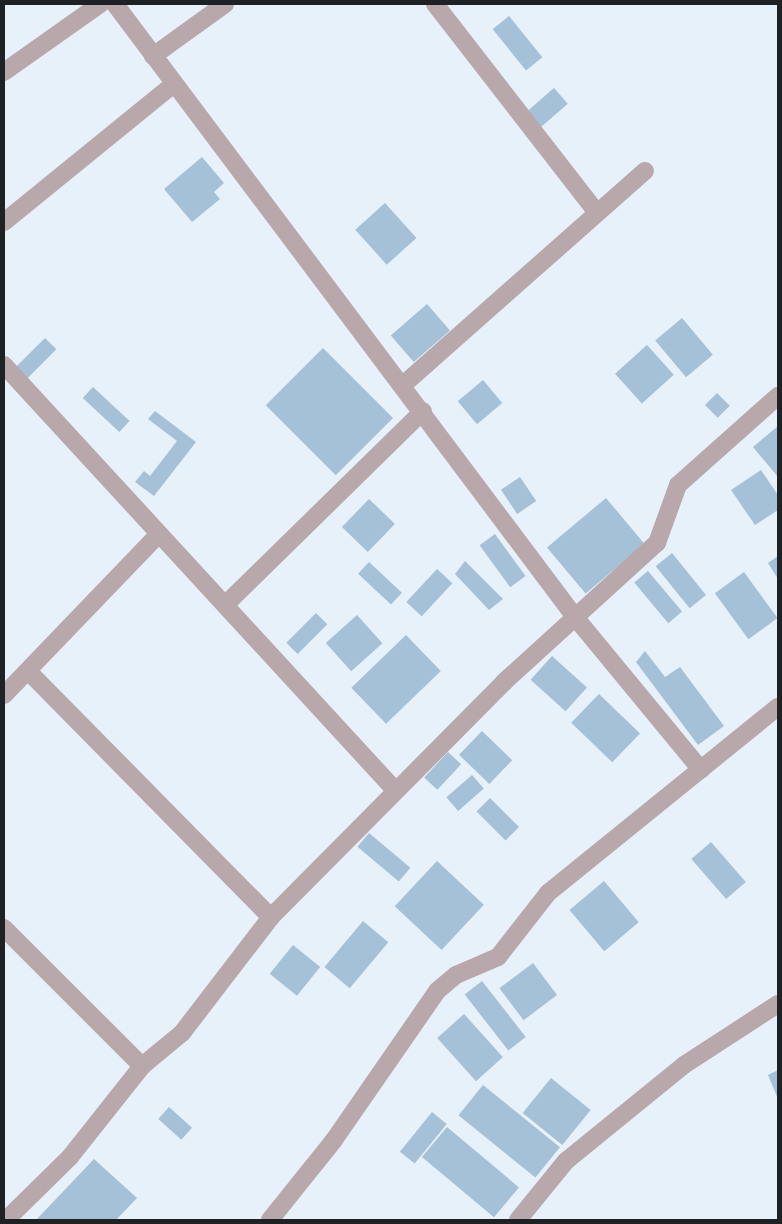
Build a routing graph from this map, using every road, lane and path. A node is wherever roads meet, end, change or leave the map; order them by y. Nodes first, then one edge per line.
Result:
1 (100, 4) edge
2 (115, 4) edge
3 (225, 4) edge
4 (435, 4) edge
5 (153, 56) junction
6 (4, 72) edge
7 (174, 84) junction
8 (645, 171) dead end
9 (598, 214) junction
10 (4, 222) edge
11 (4, 364) edge
12 (403, 385) junction
13 (778, 396) edge
14 (423, 411) junction
15 (159, 534) junction
16 (225, 605) junction
17 (575, 618) junction
18 (28, 671) junction
19 (4, 695) edge
20 (778, 707) edge
21 (701, 770) junction
22 (394, 790) junction
23 (270, 917) junction
24 (4, 928) edge
25 (778, 1004) edge
26 (142, 1066) junction
27 (6, 1220) edge
28 (270, 1220) edge
29 (518, 1220) edge

1 - 6 street
2 - 5 street
3 - 5 street
4 - 9 street
5 - 7 street
7 - 10 street
7 - 12 street
8 - 9 street
9 - 12 street
11 - 15 street
12 - 14 street
13 - 17 street
14 - 16 street
14 - 17 street
15 - 16 street
15 - 18 street
16 - 22 street
17 - 21 street
17 - 22 street
18 - 19 street
18 - 23 street
20 - 21 street
21 - 28 street
22 - 23 street
23 - 26 street
24 - 26 street
25 - 29 street
26 - 27 street

